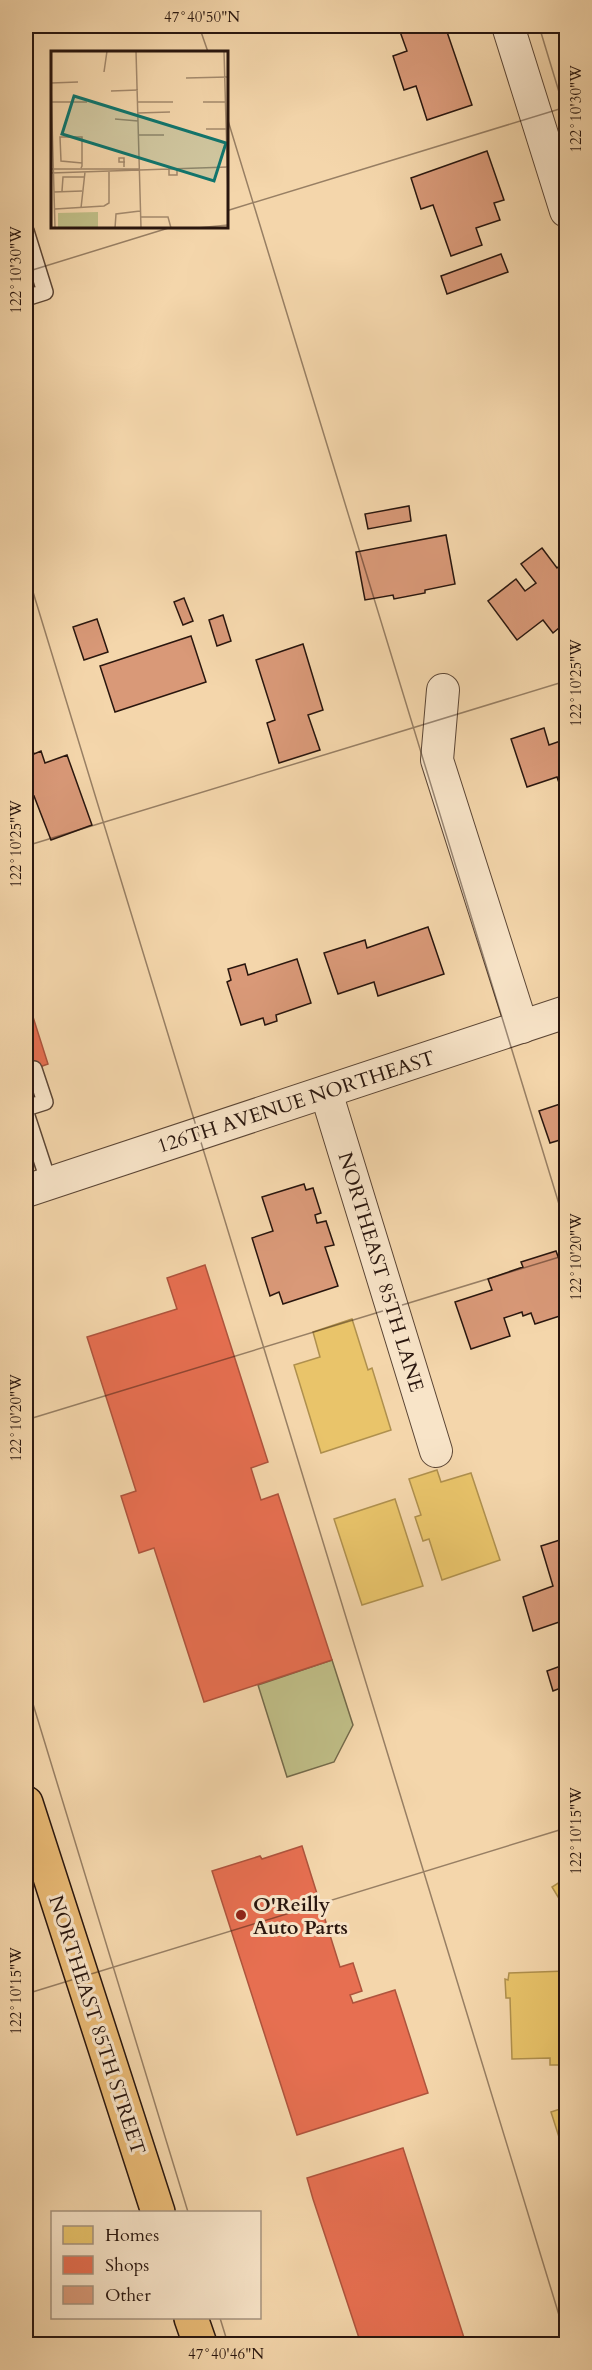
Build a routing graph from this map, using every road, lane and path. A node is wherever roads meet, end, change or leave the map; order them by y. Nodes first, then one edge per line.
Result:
1 (508, 26) edge
2 (567, 211) edge
3 (26, 231) edge
4 (26, 298) edge
5 (443, 690) dead end
6 (567, 1012) edge
7 (522, 1027) junction
8 (34, 1069) dead end
9 (326, 1092) junction
10 (26, 1111) edge
11 (37, 1187) edge
12 (436, 1451) dead end
13 (26, 1803) edge
14 (158, 2211) edge
15 (191, 2319) edge
16 (200, 2344) edge

1 - 2 street
3 - 4 lane
5 - 7 street
6 - 7 street, 126TH AVENUE NORTHEAST
7 - 9 street, 126TH AVENUE NORTHEAST
8 - 10 lane
9 - 11 street, 126TH AVENUE NORTHEAST
9 - 12 street, NORTHEAST 85TH LANE
10 - 11 lane
13 - 14 main road, NORTHEAST 85TH STREET
15 - 16 main road

